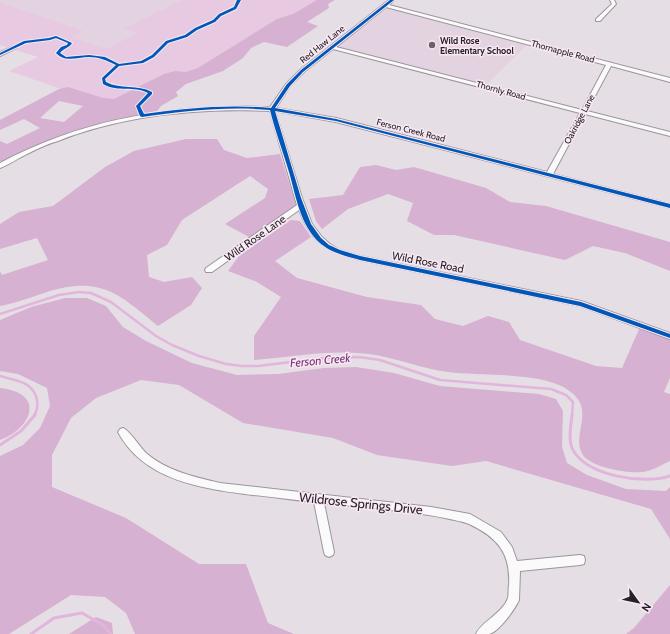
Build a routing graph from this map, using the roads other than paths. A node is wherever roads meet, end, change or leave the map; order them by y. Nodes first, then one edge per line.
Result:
1 (392, 0) edge
2 (612, 0) edge
3 (386, 5) junction
4 (598, 20) dead end
5 (332, 47) junction
6 (14, 48) dead end
7 (0, 54) edge
8 (609, 64) junction
9 (670, 80) edge
10 (272, 109) junction
11 (582, 112) junction
12 (670, 134) edge
13 (0, 166) edge
14 (549, 175) junction
15 (302, 205) junction
16 (670, 206) edge
17 (209, 270) dead end
18 (670, 336) edge
19 (123, 432) dead end
20 (318, 498) junction
21 (329, 552) dead end
22 (580, 560) dead end
23 (514, 566) junction
24 (482, 634) edge

1 - 3 street, Red Haw Lane
2 - 4 street
3 - 5 street, Red Haw Lane
3 - 8 street, Thornapple Road
5 - 10 street, Red Haw Lane
5 - 11 street, Thornly Road
6 - 7 street
8 - 9 street, Thornapple Road
8 - 11 street, Oakridge Lane
10 - 13 street, Ferson Creek Road
10 - 14 street, Ferson Creek Road
10 - 15 street, Wild Rose Road
11 - 12 street, Thornly Road
11 - 14 street, Oakridge Lane
14 - 16 street, Ferson Creek Road
15 - 17 street, Wild Rose Lane
15 - 18 street, Wild Rose Road
19 - 20 street, Wildrose Springs Drive
20 - 21 street
20 - 23 street, Wildrose Springs Drive
22 - 23 street
23 - 24 street, Wildrose Springs Drive

